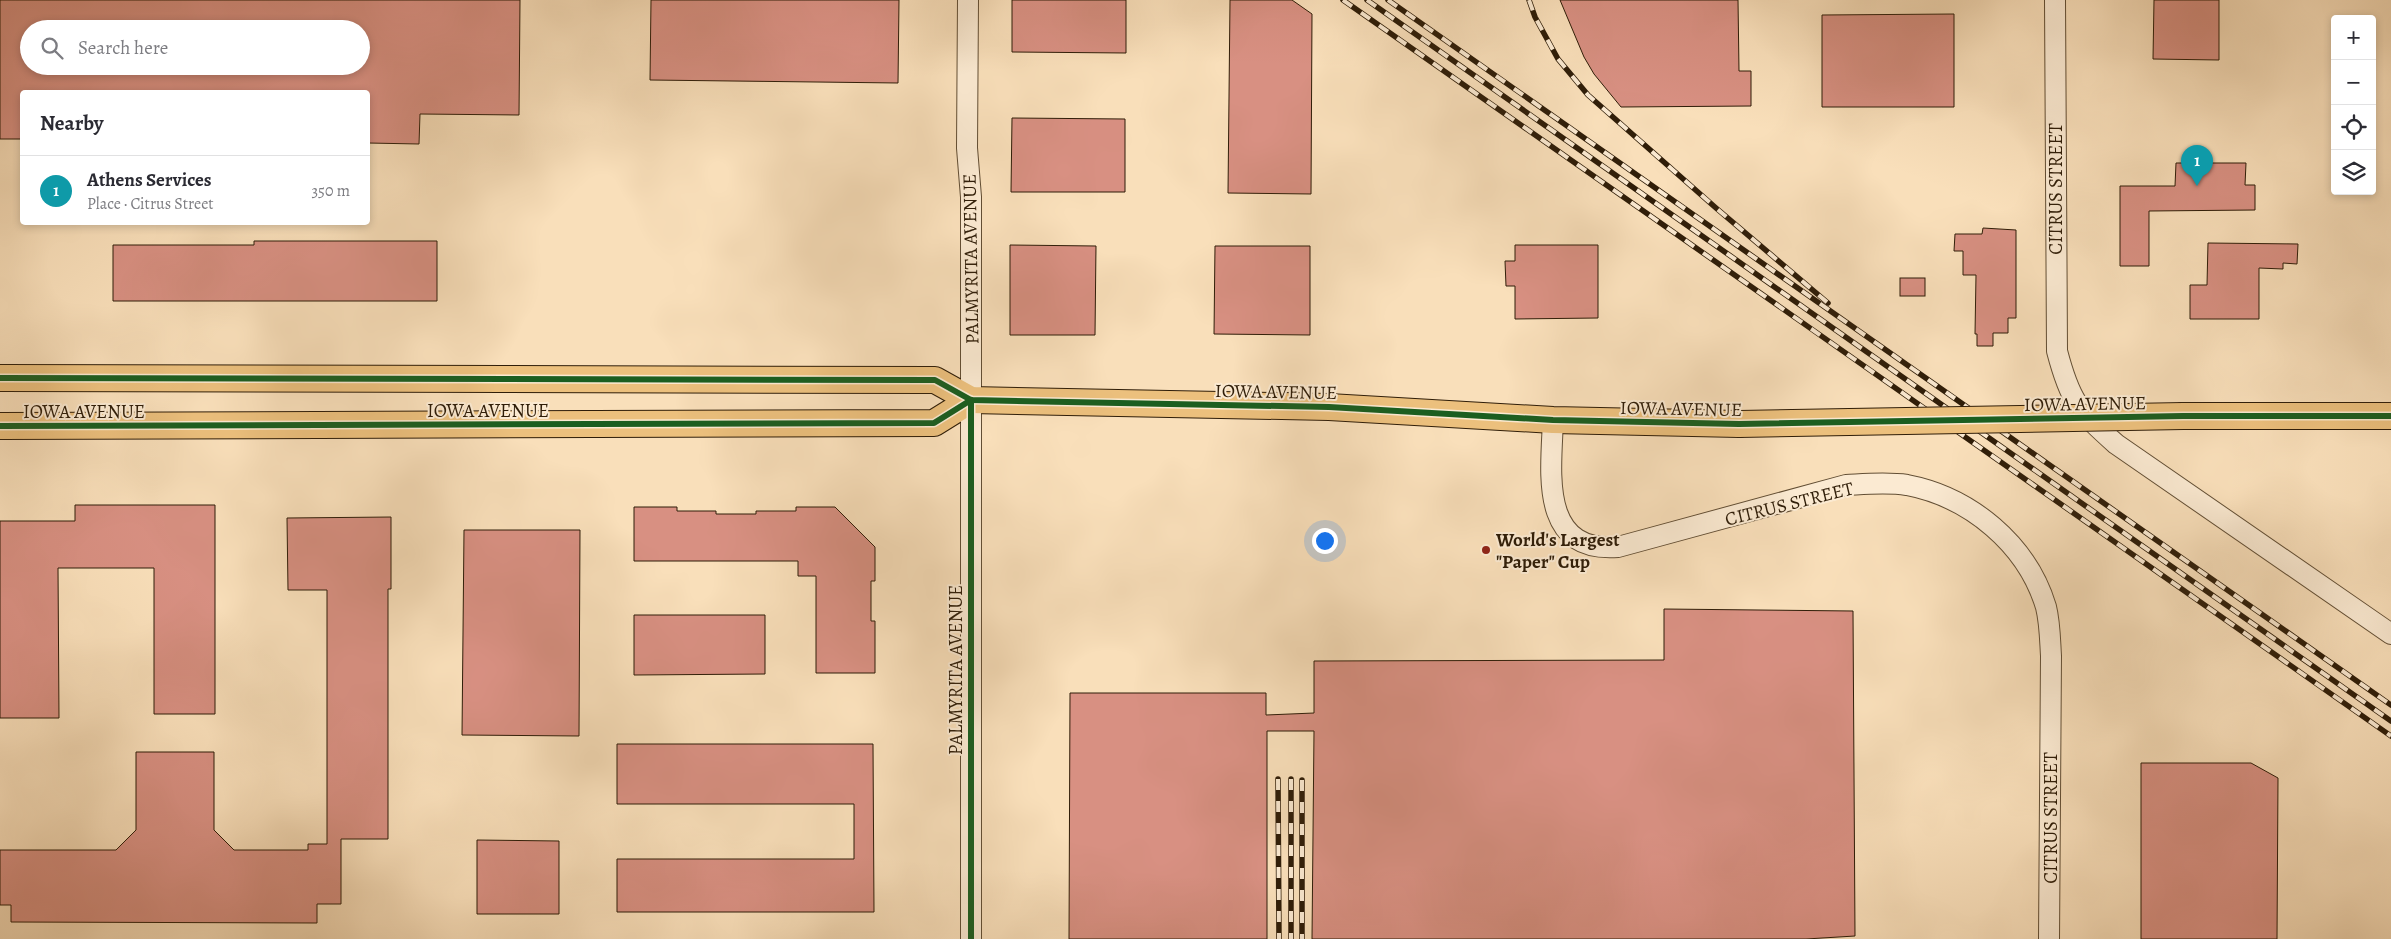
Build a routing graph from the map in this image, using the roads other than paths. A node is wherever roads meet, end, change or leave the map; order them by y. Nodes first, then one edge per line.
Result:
1 (968, 0) edge
2 (2055, 0) edge
3 (0, 378) edge
4 (971, 400) junction
5 (2391, 416) edge
6 (1553, 420) junction
7 (0, 426) edge
8 (2391, 634) edge
9 (972, 939) edge
10 (2049, 939) edge

1 - 4 street, PALMYRITA AVENUE
2 - 8 street, CITRUS STREET
3 - 4 main road, IOWA AVENUE
4 - 6 main road, IOWA AVENUE
4 - 7 main road, IOWA AVENUE
4 - 9 street, PALMYRITA AVENUE
5 - 6 main road, IOWA AVENUE, bridge
6 - 10 street, CITRUS STREET

